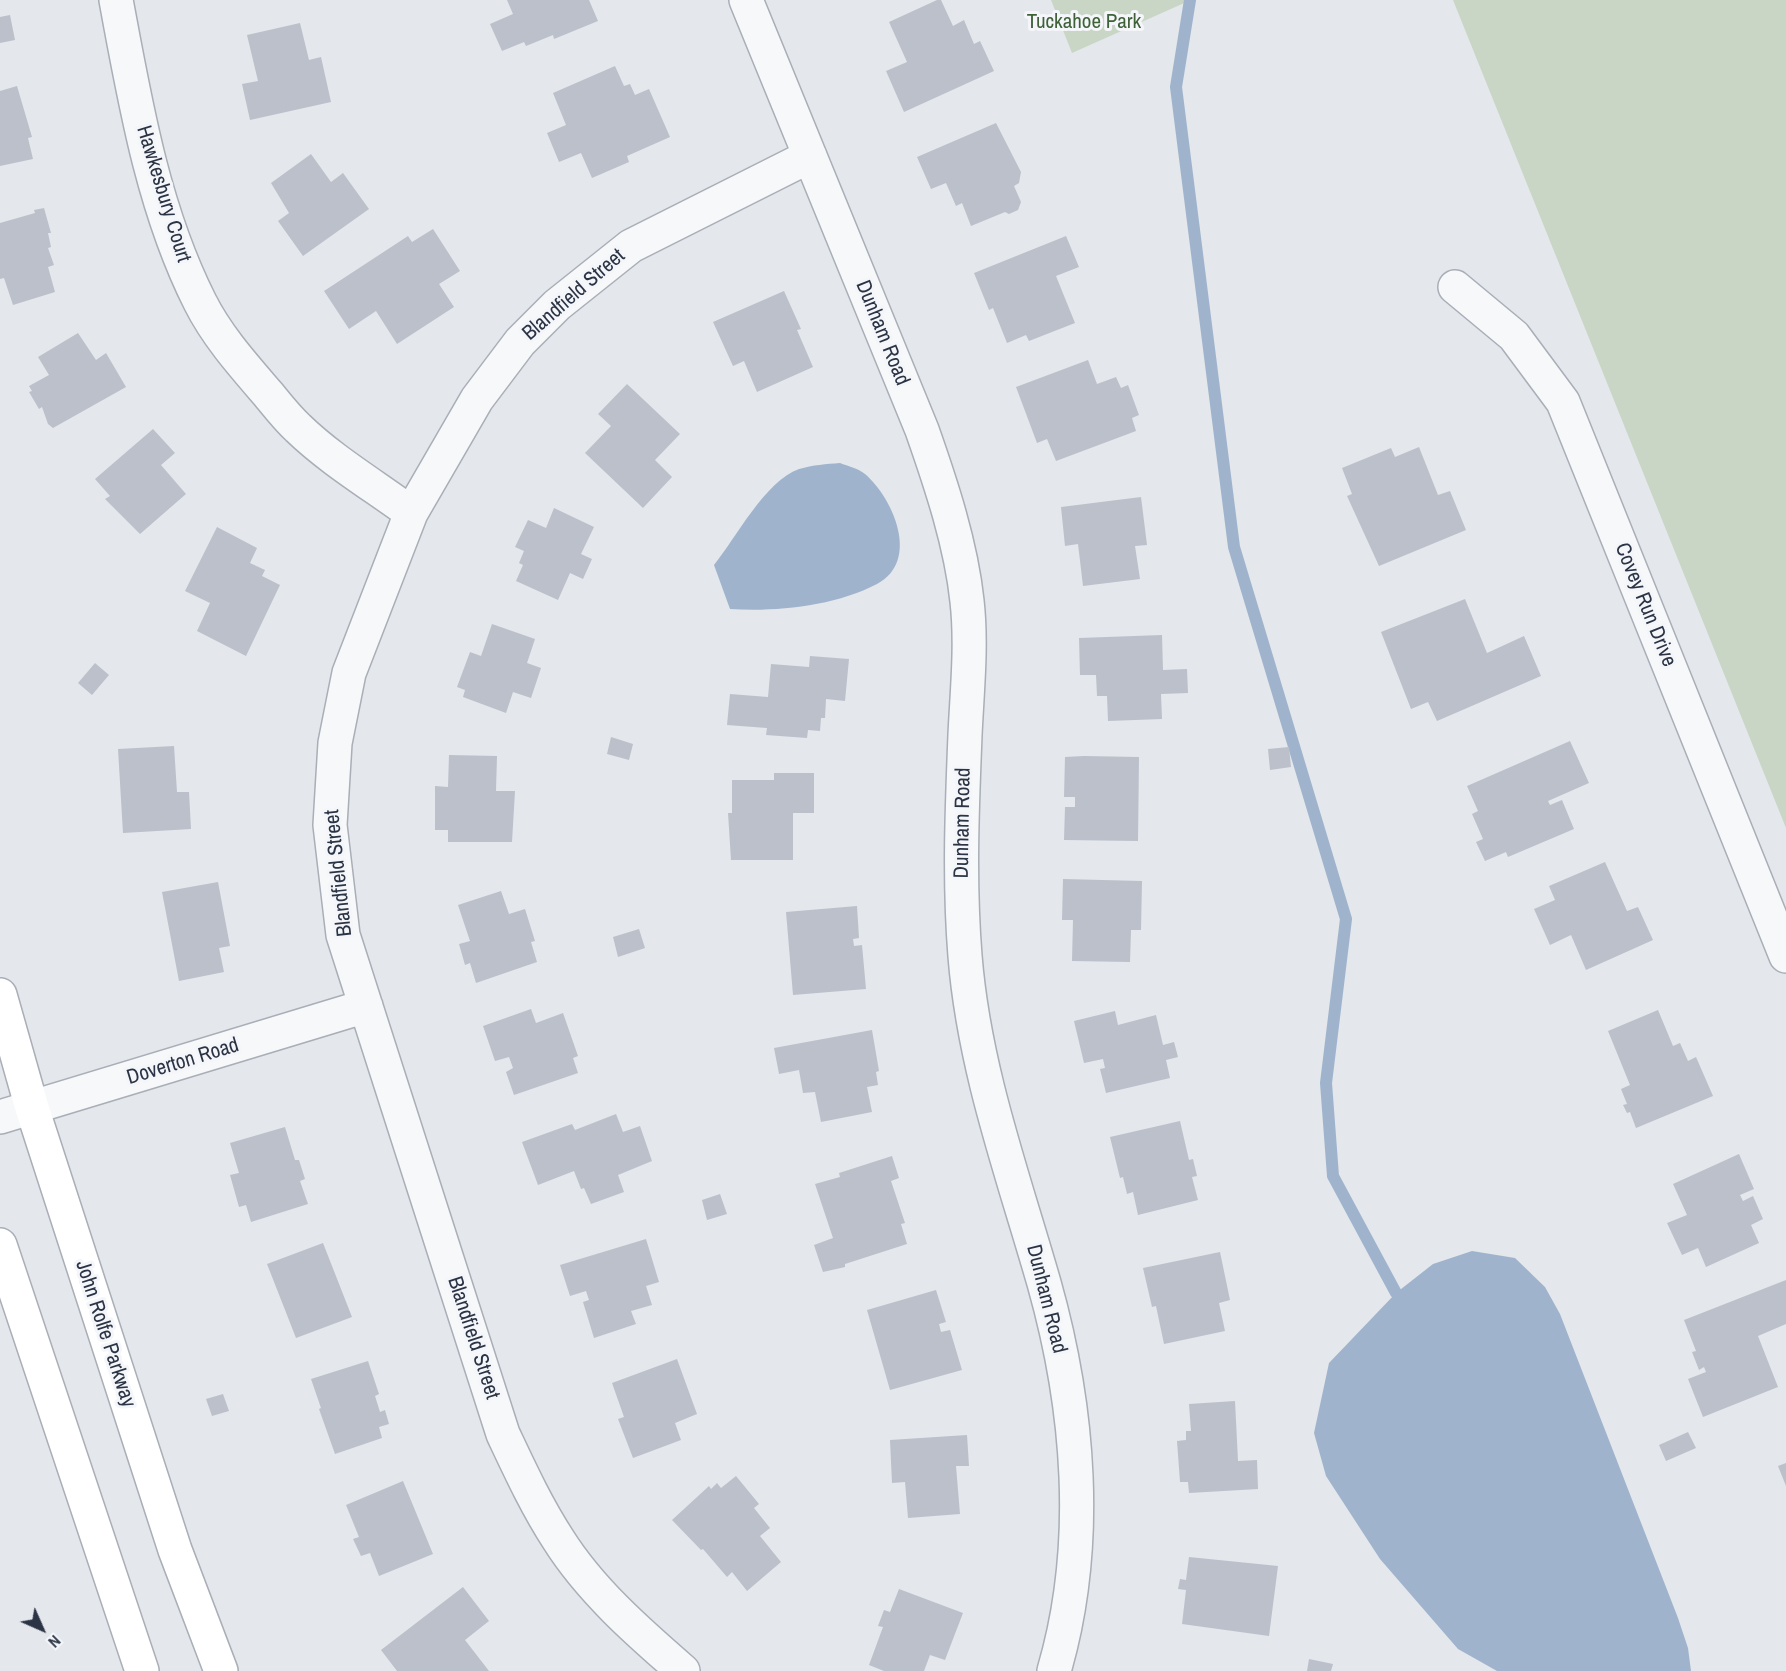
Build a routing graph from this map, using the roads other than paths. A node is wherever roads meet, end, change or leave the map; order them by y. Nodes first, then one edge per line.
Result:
1 (116, 0) edge
2 (746, 0) edge
3 (810, 156) junction
4 (1455, 286) dead end
5 (411, 513) junction
6 (1786, 956) edge
7 (0, 994) edge
8 (366, 1006) junction
9 (32, 1108) junction
10 (0, 1117) edge
11 (0, 1245) edge
12 (142, 1671) edge
13 (221, 1671) edge
14 (683, 1671) edge
15 (1054, 1671) edge

1 - 5 street, Hawkesbury Court
2 - 3 street, Dunham Road
3 - 5 street, Blandfield Street
3 - 15 street, Dunham Road
4 - 6 street, Covey Run Drive
5 - 8 street, Blandfield Street
7 - 9 main road, John Rolfe Parkway
8 - 9 street, Doverton Road
8 - 14 street, Blandfield Street
9 - 10 street, Doverton Road
9 - 13 main road, John Rolfe Parkway
11 - 12 main road

